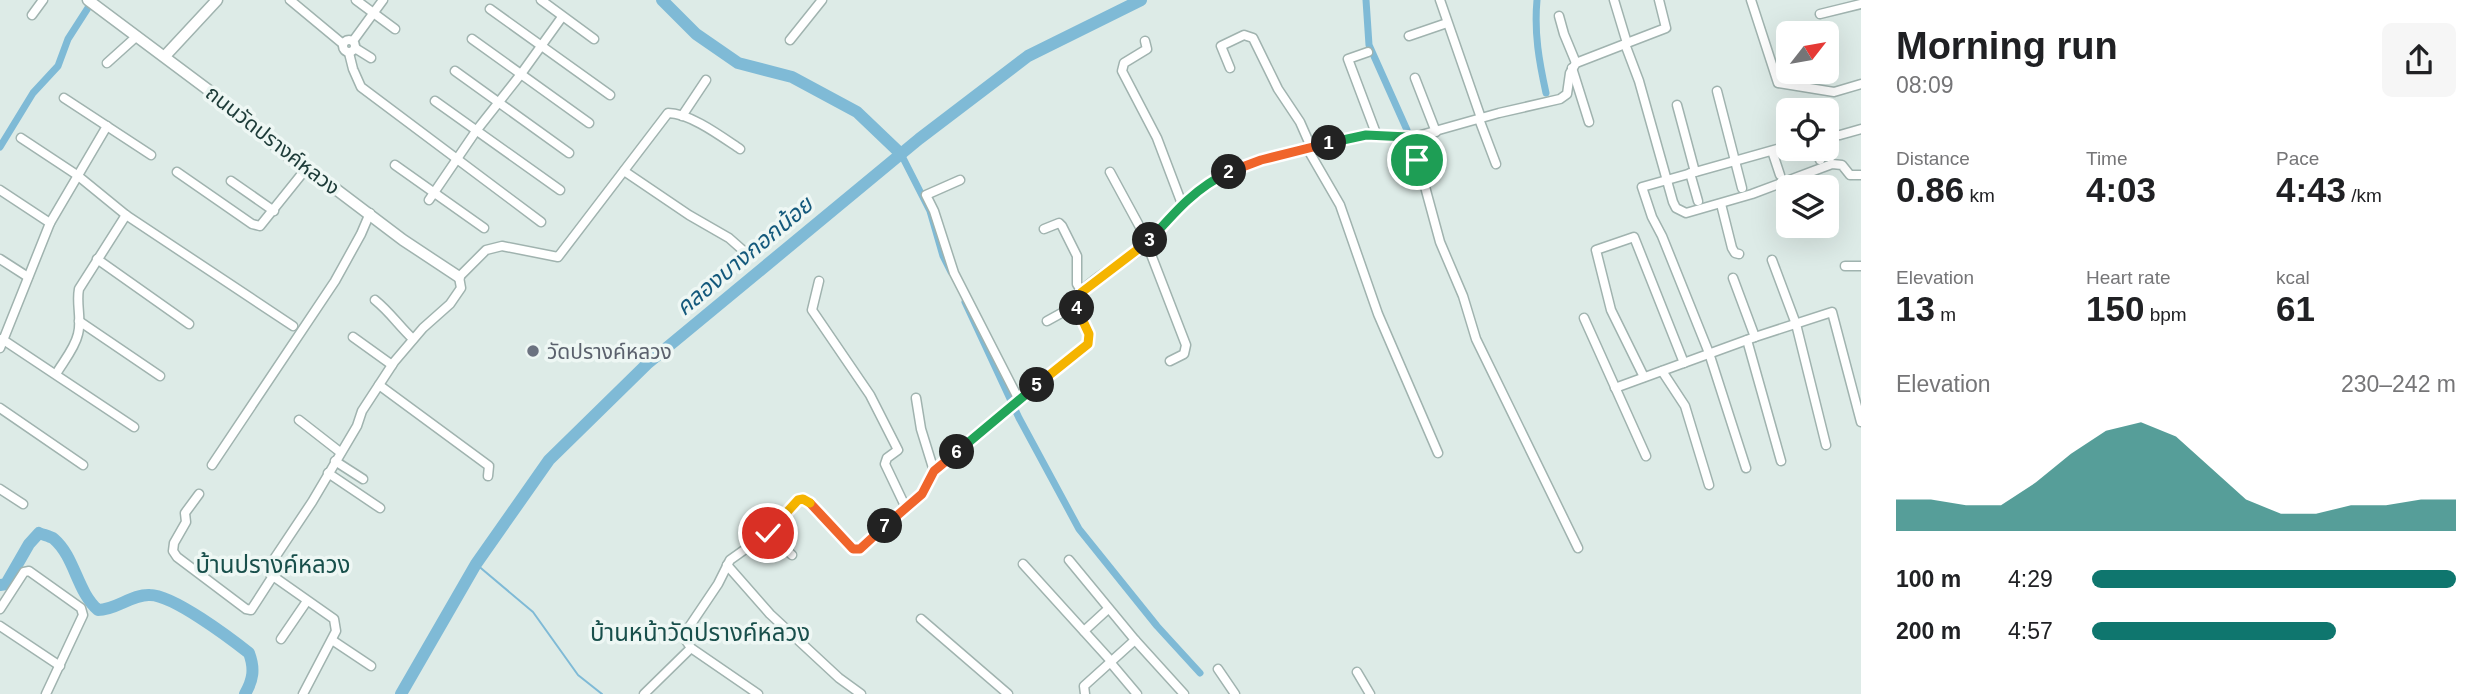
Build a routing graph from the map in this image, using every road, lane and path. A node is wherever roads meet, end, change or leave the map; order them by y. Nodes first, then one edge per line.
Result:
1 (43, 0) edge
2 (88, 0) edge
3 (217, 0) edge
4 (290, 0) edge
5 (356, 0) edge
6 (383, 0) edge
7 (541, 0) edge
8 (822, 0) edge
9 (1440, 0) edge
10 (1659, 0) edge
11 (1751, 0) edge
12 (1612, 3) edge
13 (1861, 4) edge
14 (490, 9) dead end
15 (373, 14) junction
16 (1820, 14) dead end
17 (32, 15) dead end
18 (1559, 16) dead end
19 (562, 17) junction
20 (1447, 23) junction
21 (395, 29) dead end
22 (137, 36) junction
23 (1409, 36) dead end
24 (472, 39) dead end
25 (594, 39) dead end
26 (790, 40) dead end
27 (1145, 41) dead end
28 (1624, 44) junction
29 (543, 45) junction
30 (350, 47) junction
31 (1368, 52) dead end
32 (165, 56) junction
33 (371, 58) dead end
34 (107, 63) dead end
35 (1574, 66) junction
36 (1230, 68) dead end
37 (455, 71) dead end
38 (521, 75) junction
39 (1415, 78) dead end
40 (706, 80) dead end
41 (1861, 84) edge
42 (1717, 91) dead end
43 (610, 95) dead end
44 (64, 98) dead end
45 (498, 101) junction
46 (435, 102) dead end
47 (1676, 105) dead end
48 (682, 116) junction
49 (1480, 119) junction
50 (1589, 122) dead end
51 (589, 123) dead end
52 (107, 126) junction
53 (1861, 129) edge
54 (476, 131) junction
55 (1436, 132) junction
56 (1839, 135) edge
57 (1377, 136) junction
58 (1409, 137) junction
59 (21, 138) dead end
60 (1309, 147) junction
61 (740, 149) dead end
62 (1776, 150) edge
63 (1772, 151) junction
64 (569, 153) dead end
65 (151, 155) dead end
66 (457, 158) junction
67 (1735, 160) junction
68 (1496, 164) dead end
69 (395, 165) dead end
70 (305, 170) junction
71 (624, 171) junction
72 (177, 172) dead end
73 (1111, 172) dead end
74 (1693, 173) junction
75 (77, 175) junction
76 (1780, 175) dead end
77 (1861, 175) edge
78 (960, 180) dead end
79 (1667, 180) junction
80 (231, 181) dead end
81 (1742, 188) dead end
82 (0, 190) edge
83 (560, 190) dead end
84 (432, 197) junction
85 (1698, 201) dead end
86 (1182, 204) junction
87 (1721, 204) junction
88 (274, 211) junction
89 (370, 213) junction
90 (126, 215) junction
91 (541, 222) dead end
92 (50, 223) junction
93 (484, 229) dead end
94 (1044, 229) dead end
95 (1147, 243) junction
96 (746, 253) dead end
97 (1739, 254) dead end
98 (0, 259) edge
99 (97, 259) junction
100 (1772, 260) dead end
101 (1845, 266) dead end
102 (1861, 266) edge
103 (28, 277) junction
104 (459, 277) junction
105 (1733, 278) dead end
106 (819, 281) dead end
107 (1082, 292) junction
108 (375, 300) dead end
109 (1076, 305) junction
110 (1584, 318) dead end
111 (79, 321) junction
112 (1047, 321) dead end
113 (190, 324) dead end
114 (1796, 324) junction
115 (293, 326) dead end
116 (353, 337) dead end
117 (1751, 338) junction
118 (413, 340) junction
119 (1, 342) edge
120 (1709, 353) junction
121 (1170, 361) dead end
122 (1684, 363) junction
123 (392, 365) junction
124 (1662, 371) junction
125 (56, 374) junction
126 (160, 376) dead end
127 (1644, 377) junction
128 (379, 385) junction
129 (1615, 388) junction
130 (916, 398) dead end
131 (1018, 400) junction
132 (0, 408) edge
133 (299, 420) dead end
134 (1861, 422) edge
135 (134, 427) dead end
136 (1826, 444) dead end
137 (340, 452) junction
138 (1438, 453) dead end
139 (1646, 457) dead end
140 (335, 461) junction
141 (1781, 461) dead end
142 (83, 465) dead end
143 (212, 465) dead end
144 (1746, 468) dead end
145 (934, 471) junction
146 (328, 473) junction
147 (488, 476) dead end
148 (363, 479) dead end
149 (1709, 485) dead end
150 (0, 489) edge
151 (198, 494) dead end
152 (23, 504) dead end
153 (380, 508) dead end
154 (906, 508) junction
155 (768, 533) junction
156 (1578, 548) dead end
157 (793, 555) dead end
158 (1069, 560) dead end
159 (1023, 564) dead end
160 (727, 566) junction
161 (273, 576) junction
162 (307, 601) junction
163 (0, 609) edge
164 (1108, 609) junction
165 (921, 619) dead end
166 (0, 626) edge
167 (1084, 631) junction
168 (281, 639) dead end
169 (332, 640) junction
170 (1135, 640) junction
171 (691, 648) junction
172 (1110, 662) junction
173 (60, 666) junction
174 (371, 666) dead end
175 (1218, 669) dead end
176 (1357, 672) dead end
177 (46, 694) edge
178 (303, 694) edge
179 (643, 694) edge
180 (758, 694) edge
181 (862, 694) edge
182 (1008, 694) edge
183 (1085, 694) edge
184 (1138, 694) edge
185 (1184, 694) edge
186 (1235, 694) edge
187 (1370, 694) edge

1 - 17 street
2 - 22 street, ถนนวัดปรางค์หลวง
3 - 32 street
4 - 30 street
5 - 15 street
6 - 15 street
7 - 19 street
8 - 26 street
9 - 20 street
10 - 28 street
11 - 41 street
12 - 28 street
13 - 16 street
14 - 29 street
15 - 21 street
15 - 30 street
18 - 35 street
19 - 25 street
19 - 29 street
20 - 23 street
20 - 49 street
22 - 32 street, ถนนวัดปรางค์หลวง
22 - 34 street
24 - 38 street
27 - 86 street
28 - 35 street
28 - 79 street
29 - 38 street
29 - 43 street
30 - 33 street
30 - 66 street
31 - 57 street
32 - 70 street, ถนนวัดปรางค์หลวง
35 - 49 street
35 - 50 street
36 - 60 street
37 - 45 street
38 - 45 street
38 - 51 street
39 - 55 street
40 - 48 street
42 - 67 street
44 - 52 street
45 - 54 street
45 - 64 street
46 - 54 street
47 - 74 street
48 - 61 street
48 - 71 street
49 - 55 street
49 - 68 street
52 - 65 street
52 - 75 street
53 - 56 street
54 - 66 street
54 - 83 street
55 - 58 street
57 - 58 street
57 - 60 street
58 - 156 street
59 - 75 street
60 - 86 street
60 - 138 street
62 - 63 street
63 - 67 street
63 - 76 street
66 - 84 street
66 - 91 street
67 - 74 street
67 - 81 street
69 - 84 street
70 - 88 street
70 - 89 street, ถนนวัดปรางค์หลวง
71 - 96 street
71 - 104 street
72 - 88 street
73 - 95 street
74 - 79 street
74 - 85 street
75 - 90 street
75 - 92 street
77 - 87 street
78 - 131 street
79 - 87 street
79 - 120 street
80 - 88 street
82 - 92 street
84 - 93 street
86 - 95 street
87 - 97 street
89 - 104 street, ถนนวัดปรางค์หลวง
89 - 143 street
90 - 99 street
90 - 115 street
92 - 103 street
94 - 107 street
95 - 107 street
95 - 121 street
98 - 103 street
99 - 111 street
99 - 113 street
100 - 114 street
101 - 102 street
103 - 119 street
104 - 118 street
105 - 117 street
106 - 154 street
107 - 109 street
108 - 118 street
109 - 112 street
109 - 131 street
110 - 129 street
111 - 125 street
111 - 126 street
114 - 117 street
114 - 134 street
114 - 136 street
116 - 123 street
117 - 120 street
117 - 141 street
118 - 123 street
119 - 125 street
120 - 122 street
120 - 144 street
122 - 124 street
122 - 127 street
123 - 128 street
124 - 127 street
124 - 149 street
125 - 135 street
127 - 129 street
128 - 137 street
128 - 147 street
129 - 139 street
130 - 145 street
131 - 145 street
132 - 142 street
133 - 137 street
137 - 140 street
140 - 146 street
140 - 148 street
145 - 154 street
146 - 153 street
146 - 161 street
150 - 152 street
151 - 161 street
154 - 155 street
155 - 157 street
155 - 160 street
158 - 164 street
159 - 167 street
160 - 171 street
160 - 181 street
161 - 162 street
162 - 168 street
162 - 169 street
163 - 173 street
164 - 167 street
164 - 170 street
165 - 182 street
166 - 173 street
167 - 172 street
169 - 174 street
169 - 178 street
170 - 172 street
170 - 185 street
171 - 179 street
171 - 180 street
172 - 183 street
172 - 184 street
173 - 177 street
175 - 186 street
176 - 187 street

